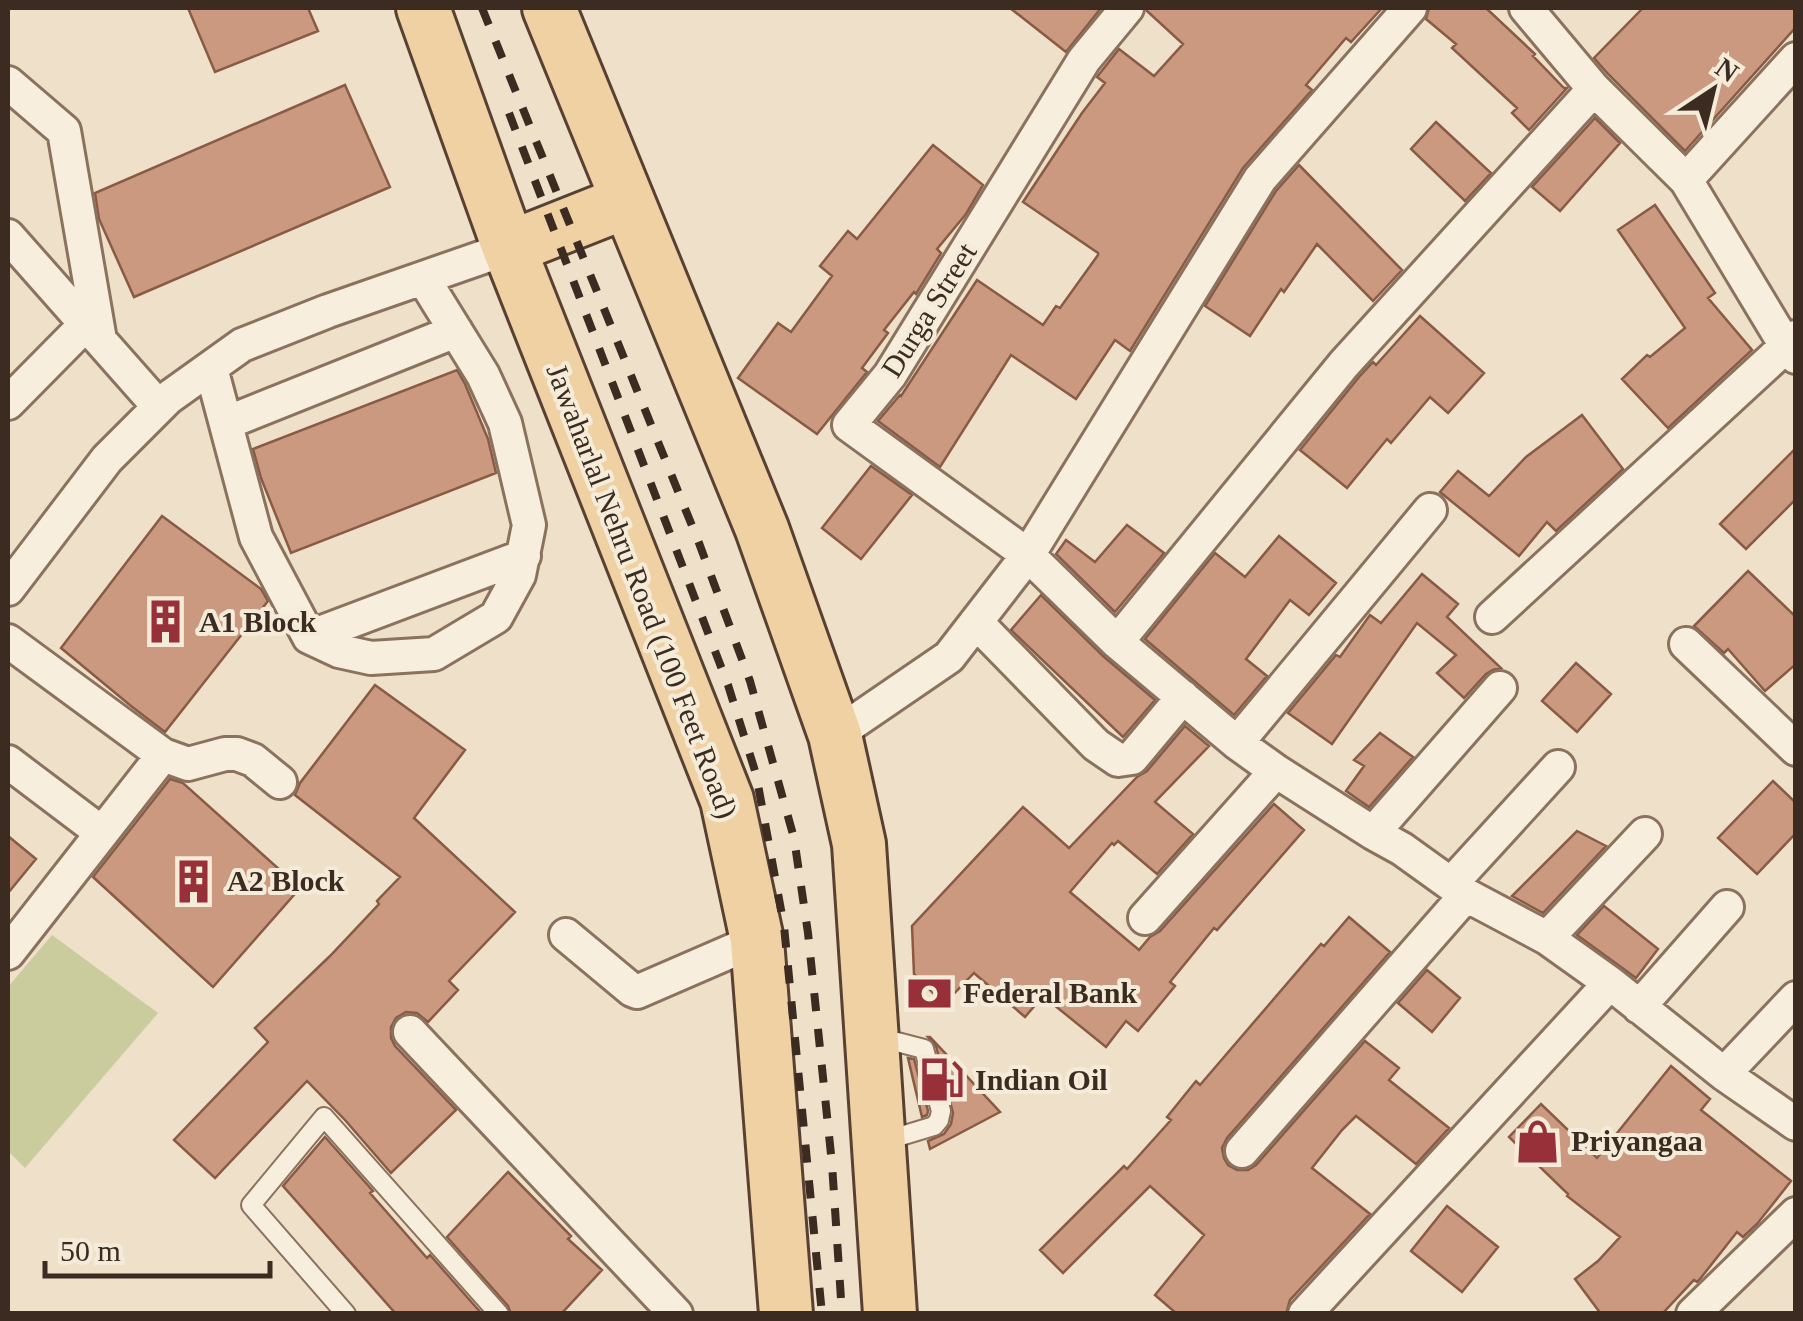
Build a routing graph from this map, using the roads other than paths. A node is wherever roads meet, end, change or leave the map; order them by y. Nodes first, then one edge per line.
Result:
1 (423, 8) edge
2 (549, 8) edge
3 (1127, 8) edge
4 (1410, 8) edge
5 (1526, 8) edge
6 (1796, 58) edge
7 (8, 84) edge
8 (1594, 89) junction
9 (1686, 180) junction
10 (628, 201) junction
11 (8, 236) edge
12 (509, 248) junction
13 (423, 278) junction
14 (456, 331) junction
15 (92, 332) junction
16 (1792, 347) edge
17 (211, 368) junction
18 (8, 403) edge
19 (159, 407) junction
20 (226, 424) junction
21 (1430, 510) dead end
22 (524, 556) junction
23 (1028, 556) junction
24 (8, 589) edge
25 (1492, 617) dead end
26 (976, 622) junction
27 (309, 637) junction
28 (8, 641) edge
29 (1117, 642) junction
30 (1686, 644) dead end
31 (1500, 688) dead end
32 (1183, 697) junction
33 (834, 736) junction
34 (1237, 743) junction
35 (1796, 749) edge
36 (163, 755) junction
37 (8, 762) edge
38 (1558, 767) dead end
39 (1276, 771) junction
40 (280, 782) dead end
41 (102, 833) junction
42 (1373, 833) junction
43 (1646, 834) dead end
44 (1458, 890) junction
45 (1726, 907) dead end
46 (1145, 918) dead end
47 (566, 936) dead end
48 (1547, 938) junction
49 (757, 940) junction
50 (8, 951) edge
51 (1610, 983) junction
52 (1796, 998) edge
53 (1639, 1006) junction
54 (410, 1032) dead end
55 (1724, 1074) junction
56 (1796, 1124) edge
57 (1242, 1151) dead end
58 (1796, 1214) edge
59 (346, 1314) edge
60 (498, 1314) edge
61 (676, 1314) edge
62 (786, 1314) edge
63 (890, 1314) edge
64 (1306, 1314) edge
65 (1692, 1314) edge

1 - 12 main road, Jawaharlal Nehru Road (100 Feet Road)
2 - 10 main road
3 - 23 street, Durga Street
4 - 23 street
5 - 8 street
6 - 9 street
7 - 15 street
8 - 9 street
8 - 29 street
9 - 16 street
10 - 12 main road
10 - 33 main road
11 - 15 street
12 - 13 street
12 - 49 main road, Jawaharlal Nehru Road (100 Feet Road)
13 - 14 street
13 - 17 street
14 - 20 street
14 - 22 street
15 - 18 street
15 - 19 street
16 - 25 street
17 - 19 street
17 - 20 street
19 - 24 street
20 - 27 street
21 - 34 street
22 - 27 street
22 - 27 street
23 - 26 street
23 - 29 street
26 - 32 street
26 - 33 street
28 - 36 street
29 - 32 street
30 - 35 street
31 - 42 street
32 - 34 street
33 - 63 main road
34 - 39 street
36 - 40 street
36 - 41 street
37 - 41 street
38 - 44 street
39 - 42 street
39 - 46 street
41 - 50 street
42 - 44 street
43 - 48 street
44 - 48 street
44 - 57 street
45 - 53 street
47 - 49 street
48 - 51 street
49 - 62 main road, Jawaharlal Nehru Road (100 Feet Road)
51 - 53 street
51 - 64 street
52 - 55 street
53 - 55 street
54 - 61 street
55 - 56 street
58 - 65 street
59 - 60 lane

